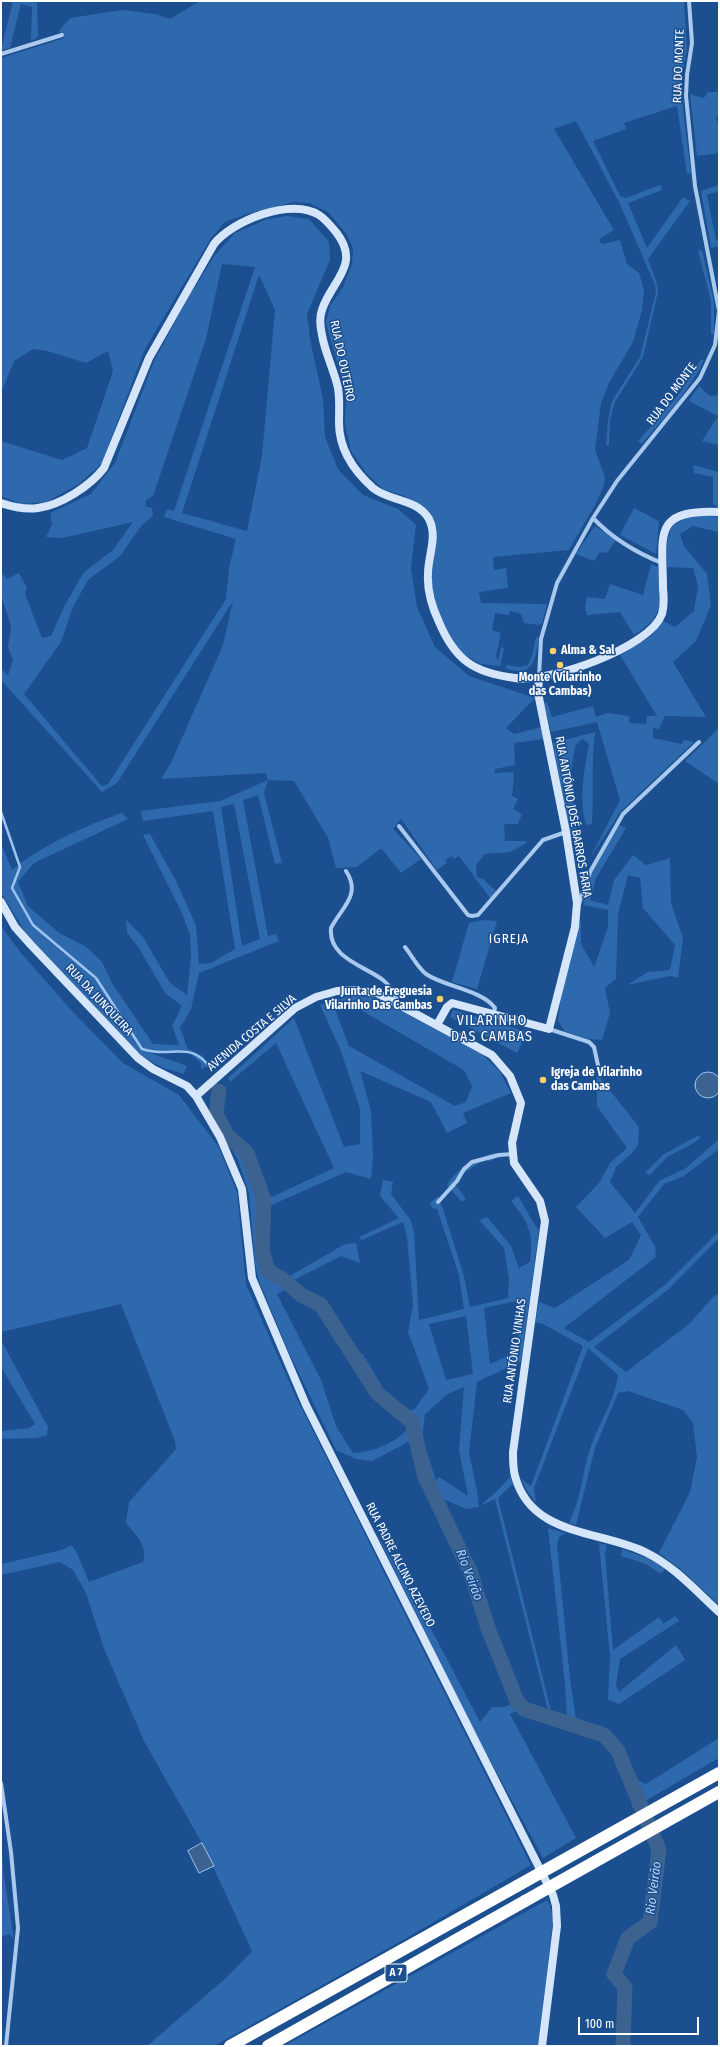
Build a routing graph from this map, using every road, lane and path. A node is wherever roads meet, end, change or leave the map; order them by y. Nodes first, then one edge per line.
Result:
1 (688, 1) edge
2 (62, 35) dead end
3 (1, 54) edge
4 (1, 503) edge
5 (719, 512) edge
6 (593, 518) junction
7 (662, 563) junction
8 (539, 677) junction
9 (699, 742) dead end
10 (399, 826) dead end
11 (566, 832) junction
12 (346, 871) dead end
13 (1, 902) edge
14 (576, 914) junction
15 (406, 947) dead end
16 (399, 1005) junction
17 (493, 1014) junction
18 (437, 1025) junction
19 (549, 1029) junction
20 (599, 1070) dead end
21 (196, 1096) junction
22 (513, 1154) junction
23 (438, 1202) dead end
24 (719, 1612) edge
25 (719, 1773) edge
26 (1, 1783) edge
27 (719, 1792) edge
28 (6, 2046) edge
29 (230, 2046) edge
30 (268, 2046) edge
31 (542, 2046) edge

1 - 6 street, RUA DO MONTE
2 - 3 street
4 - 8 main road, RUA DO OUTEIRO
5 - 7 main road, RUA DO OUTEIRO
6 - 7 street
6 - 8 street, RUA DO MONTE
7 - 8 main road, RUA DO OUTEIRO
8 - 11 main road, RUA ANTÓNIO JOSÉ BARROS FARIA
9 - 14 street
10 - 11 street
11 - 14 main road, RUA ANTÓNIO JOSÉ BARROS FARIA
12 - 16 street
13 - 21 main road, RUA DA JUNQUEIRA
14 - 19 main road, RUA ANTÓNIO JOSÉ BARROS FARIA
15 - 17 street
16 - 18 main road, AVENIDA COSTA E SILVA
16 - 21 main road, AVENIDA COSTA E SILVA
17 - 18 main road
17 - 19 main road
18 - 22 main road, RUA ANTÓNIO VINHAS
19 - 20 street
21 - 31 main road, RUA PADRE ALCINO AZEVEDO
22 - 23 street
22 - 24 main road, RUA ANTÓNIO VINHAS
25 - 29 highway, A 7, bridge
26 - 28 street
27 - 30 highway, A 7, bridge

